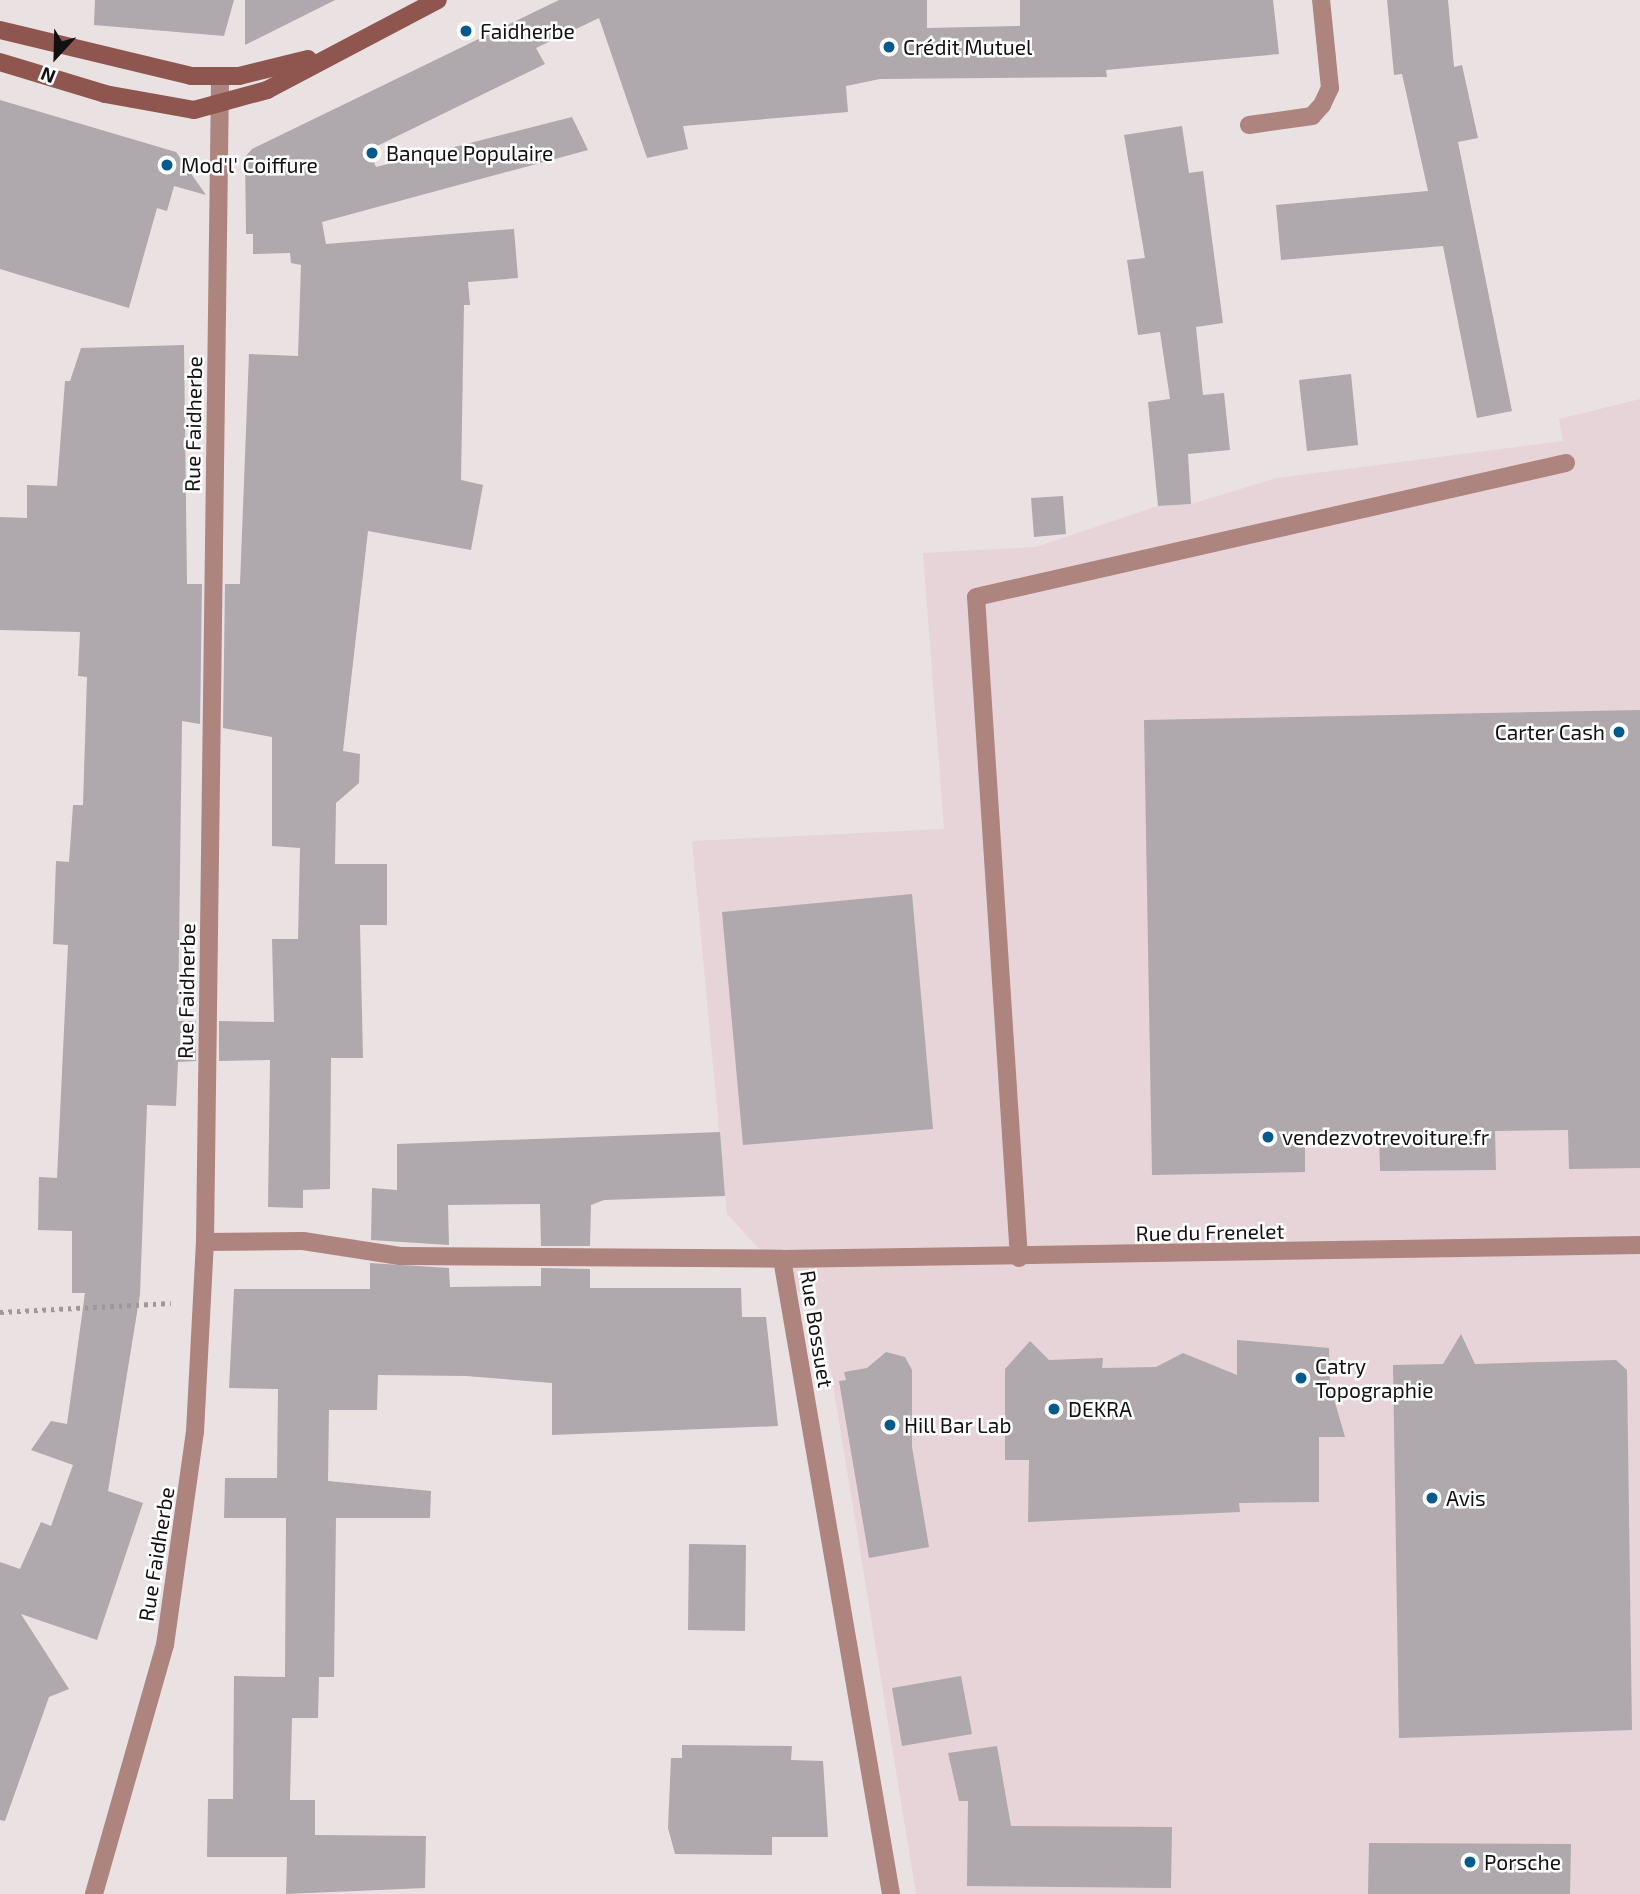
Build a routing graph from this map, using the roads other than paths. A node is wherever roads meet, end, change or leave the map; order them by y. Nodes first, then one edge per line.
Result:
1 (438, 0) edge
2 (1321, 0) edge
3 (0, 30) edge
4 (358, 41) junction
5 (0, 62) edge
6 (220, 76) junction
7 (219, 106) junction
8 (1249, 125) dead end
9 (1566, 463) dead end
10 (205, 1242) junction
11 (1640, 1245) edge
12 (1019, 1258) junction
13 (782, 1259) junction
14 (94, 1894) edge
15 (891, 1894) edge

1 - 4 street
2 - 8 street
3 - 6 street
4 - 6 street
4 - 7 street
5 - 7 street
6 - 7 street, Rue Faidherbe
7 - 10 street, Rue Faidherbe
9 - 12 street
10 - 13 street, Rue Bossuet
10 - 14 street, Rue Faidherbe
11 - 12 street, Rue du Frenelet
12 - 13 street, Rue du Frenelet
13 - 15 street, Rue Bossuet

